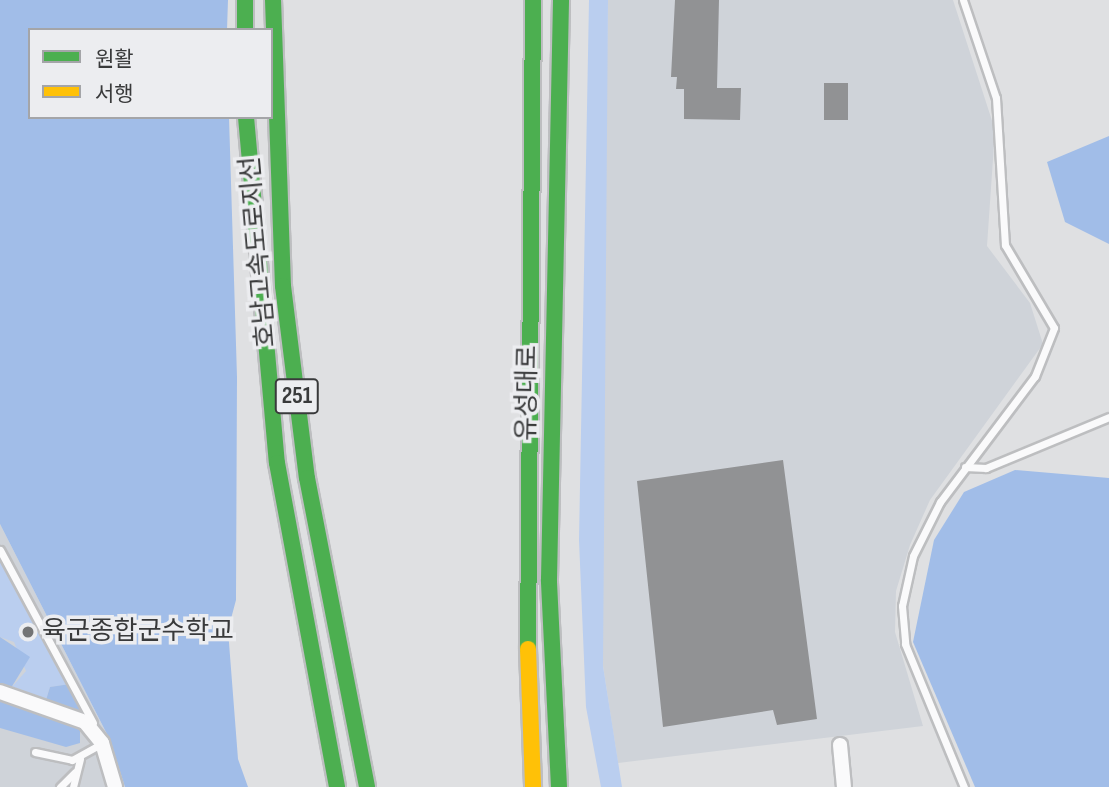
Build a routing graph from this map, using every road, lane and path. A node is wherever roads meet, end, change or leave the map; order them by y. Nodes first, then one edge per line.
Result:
1 (245, 0) edge
2 (273, 0) edge
3 (533, 0) edge
4 (561, 0) edge
5 (963, 0) edge
6 (245, 28) edge
7 (246, 119) edge
8 (1109, 417) edge
9 (965, 467) junction
10 (0, 550) edge
11 (0, 692) edge
12 (102, 743) junction
13 (840, 745) dead end
14 (35, 752) dead end
15 (80, 759) junction
16 (75, 772) junction
17 (60, 787) edge
18 (73, 787) edge
19 (115, 787) edge
20 (337, 787) edge
21 (368, 787) edge
22 (533, 787) edge
23 (559, 787) edge
24 (844, 787) edge
25 (964, 787) edge

1 - 6 main road
2 - 21 main road, 호남고속도로지선 / 251
3 - 22 main road, 유성대로
4 - 23 main road, 유성대로
5 - 9 lane
7 - 20 main road, 호남고속도로지선 / 251
8 - 9 lane
9 - 25 lane
10 - 12 lane
11 - 12 street
12 - 15 lane
12 - 19 street
13 - 24 street
14 - 15 lane
15 - 16 lane
16 - 17 lane
16 - 18 lane

